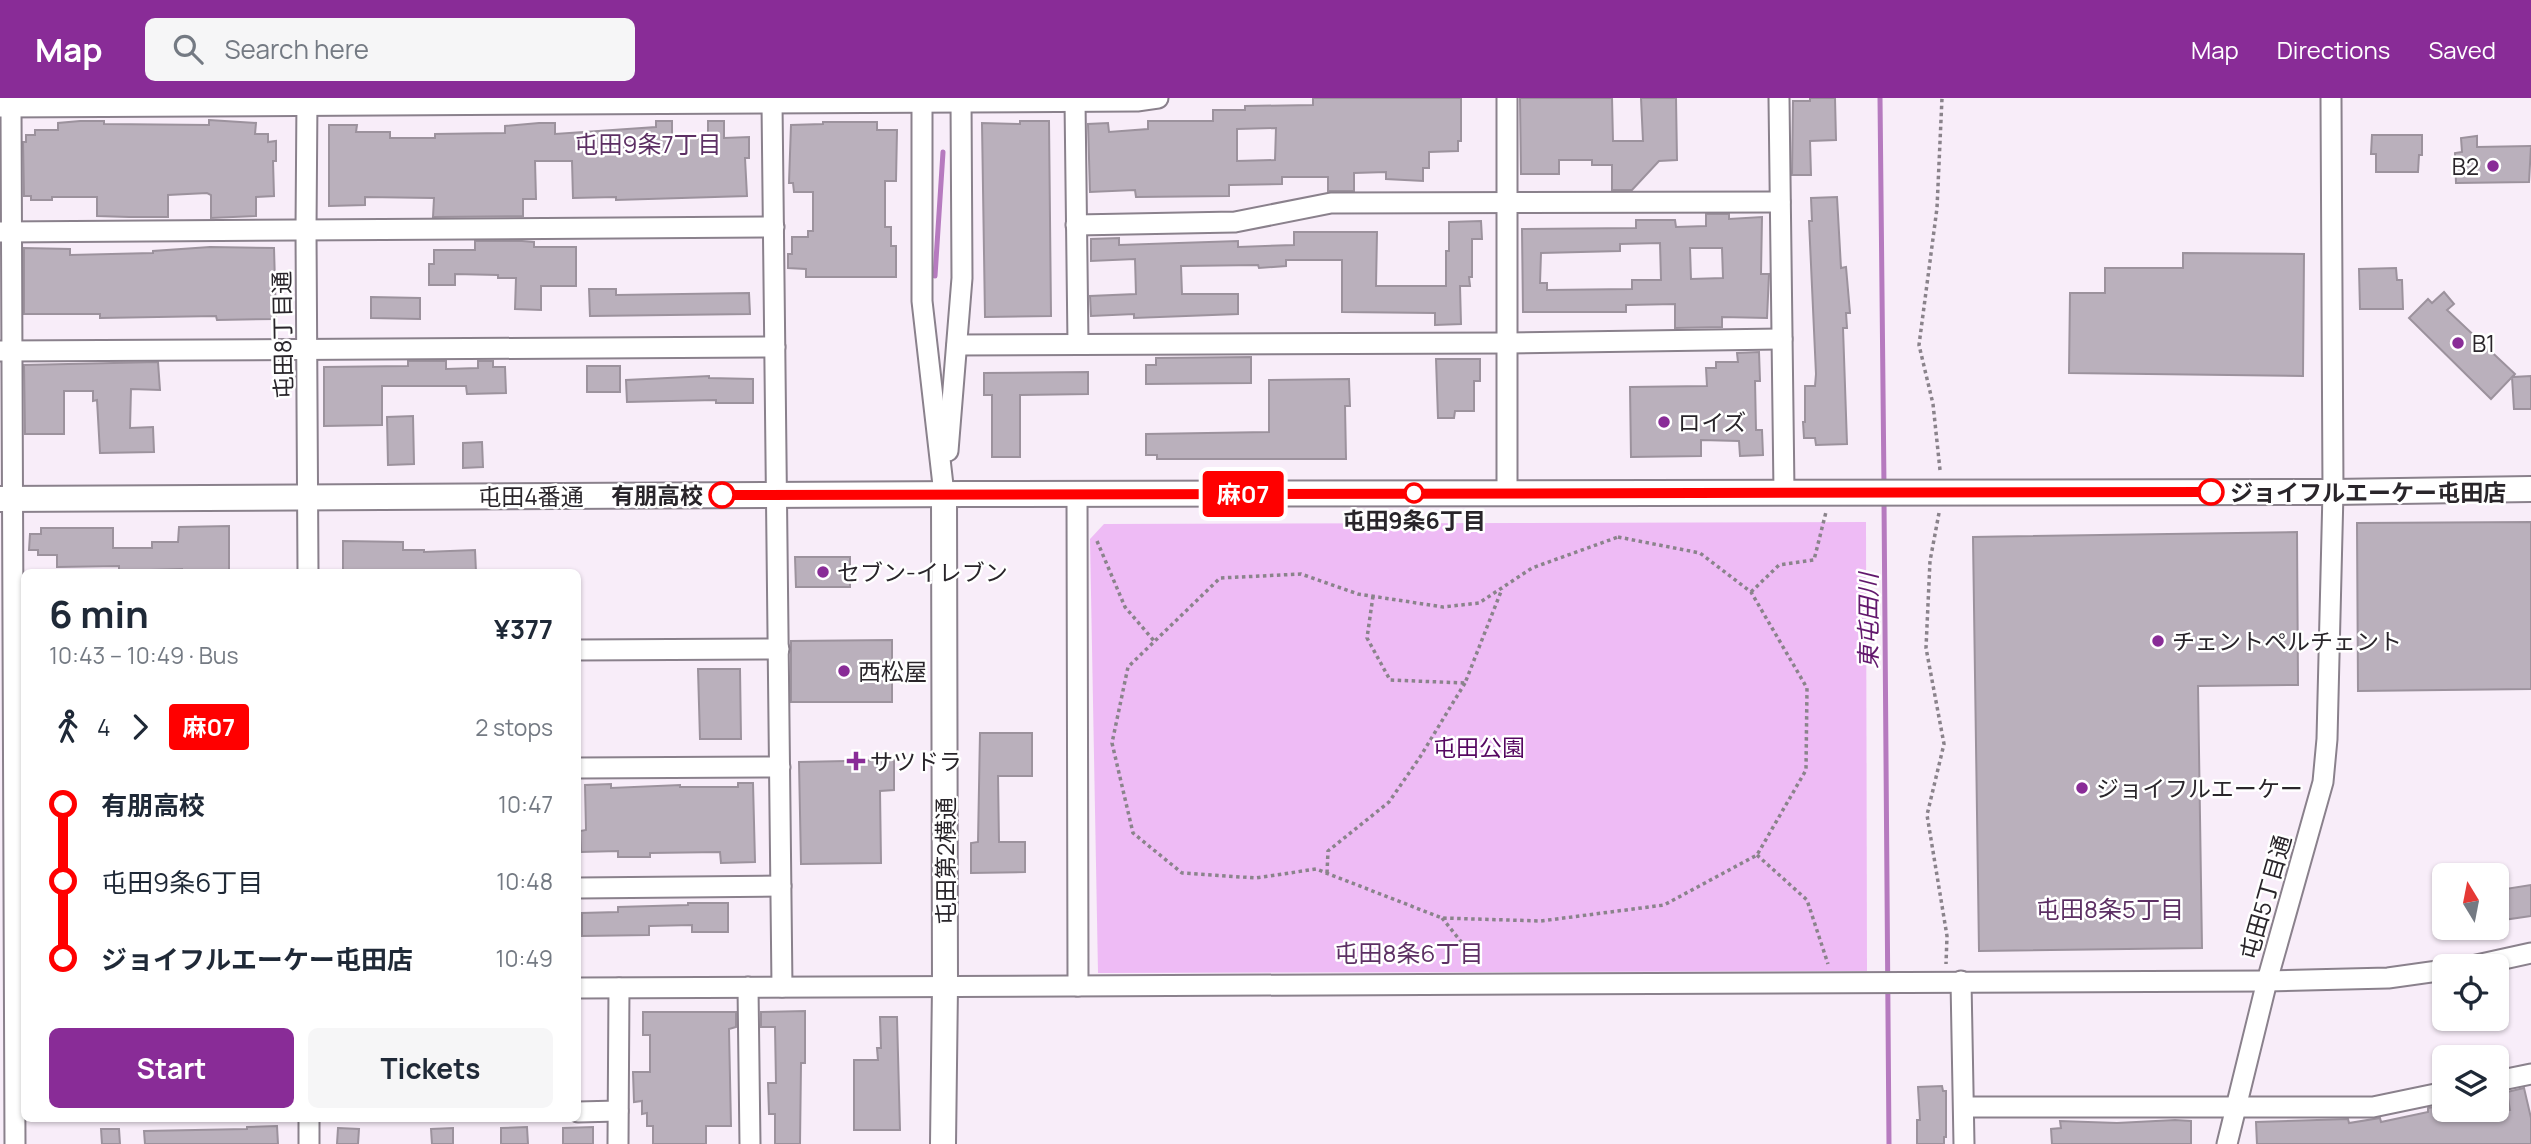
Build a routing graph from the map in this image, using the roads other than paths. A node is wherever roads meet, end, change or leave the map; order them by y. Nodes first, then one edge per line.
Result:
1 (1158, 98) edge
2 (1507, 98) edge
3 (1779, 98) edge
4 (2331, 98) edge
5 (922, 100) edge
6 (961, 100) edge
7 (307, 101) edge
8 (1075, 101) junction
9 (772, 103) junction
10 (6, 107) edge
11 (1780, 202) junction
12 (1507, 203) junction
13 (1076, 225) junction
14 (774, 227) junction
15 (306, 230) junction
16 (6, 232) edge
17 (1782, 339) junction
18 (1507, 343) junction
19 (1078, 344) junction
20 (957, 345) junction
21 (775, 347) junction
22 (307, 350) junction
23 (6, 351) edge
24 (2531, 489) edge
25 (1784, 492) junction
26 (2333, 492) junction
27 (1507, 493) junction
28 (944, 494) junction
29 (1077, 494) junction
30 (777, 495) junction
31 (308, 498) junction
32 (6, 499) edge
33 (308, 569) edge
34 (779, 649) junction
35 (581, 650) edge
36 (13, 653) edge
37 (780, 767) junction
38 (581, 768) edge
39 (12, 771) edge
40 (781, 886) junction
41 (581, 888) edge
42 (12, 889) edge
43 (2531, 953) edge
44 (2509, 958) edge
45 (2432, 972) edge
46 (1961, 981) junction
47 (2267, 981) junction
48 (945, 986) junction
49 (1078, 986) junction
50 (748, 987) junction
51 (782, 987) junction
52 (581, 988) edge
53 (619, 988) junction
54 (13, 991) edge
55 (2531, 1074) edge
56 (2509, 1079) edge
57 (2432, 1095) edge
58 (2235, 1106) junction
59 (1964, 1107) junction
60 (581, 1111) edge
61 (618, 1111) junction
62 (13, 1116) edge
63 (309, 1122) edge
64 (15, 1144) edge
65 (309, 1144) edge
66 (618, 1144) edge
67 (750, 1144) edge
68 (943, 1144) edge
69 (1964, 1144) edge
70 (2227, 1144) edge

1 - 8 street
2 - 12 street
3 - 11 street
4 - 26 street, 屯田5丁目通
5 - 6 street
5 - 9 street
5 - 28 street
6 - 8 street
6 - 20 street
7 - 9 street
7 - 10 street
7 - 15 street, 屯田8丁目通
8 - 13 street
9 - 14 street
10 - 16 street
11 - 12 street
11 - 17 street
12 - 13 street
12 - 18 street
13 - 19 street
14 - 15 street
14 - 21 street
15 - 16 street
15 - 22 street, 屯田8丁目通
16 - 23 street
17 - 18 street
17 - 25 street
18 - 19 street
18 - 27 street
19 - 20 street
20 - 28 street
21 - 22 street
21 - 30 street
22 - 23 street
22 - 31 street, 屯田8丁目通
23 - 32 street
24 - 26 street, 屯田4番通
25 - 26 street, 屯田4番通
25 - 27 street, 屯田4番通
26 - 47 street, 屯田5丁目通
27 - 29 street, 屯田4番通
28 - 29 street, 屯田4番通
28 - 30 street, 屯田4番通
28 - 48 street, 屯田第2横通
29 - 49 street
30 - 31 street, 屯田4番通
30 - 34 street
31 - 32 street, 屯田4番通
31 - 33 street, 屯田8丁目通
32 - 36 street
34 - 35 street
34 - 37 street
36 - 39 street
37 - 38 street
37 - 40 street
39 - 42 street
40 - 41 street
40 - 51 street
42 - 54 street
43 - 44 street
45 - 47 street
46 - 47 street
46 - 49 street
46 - 59 street
47 - 58 street, 屯田5丁目通
48 - 49 street
48 - 51 street
48 - 68 street, 屯田第2横通
50 - 51 street
50 - 53 street
50 - 67 street
52 - 53 street
53 - 61 street
54 - 62 street
55 - 56 street
57 - 58 street
58 - 59 street
58 - 70 street, 屯田5丁目通
59 - 69 street
60 - 61 street
61 - 66 street
62 - 64 street
63 - 65 street

